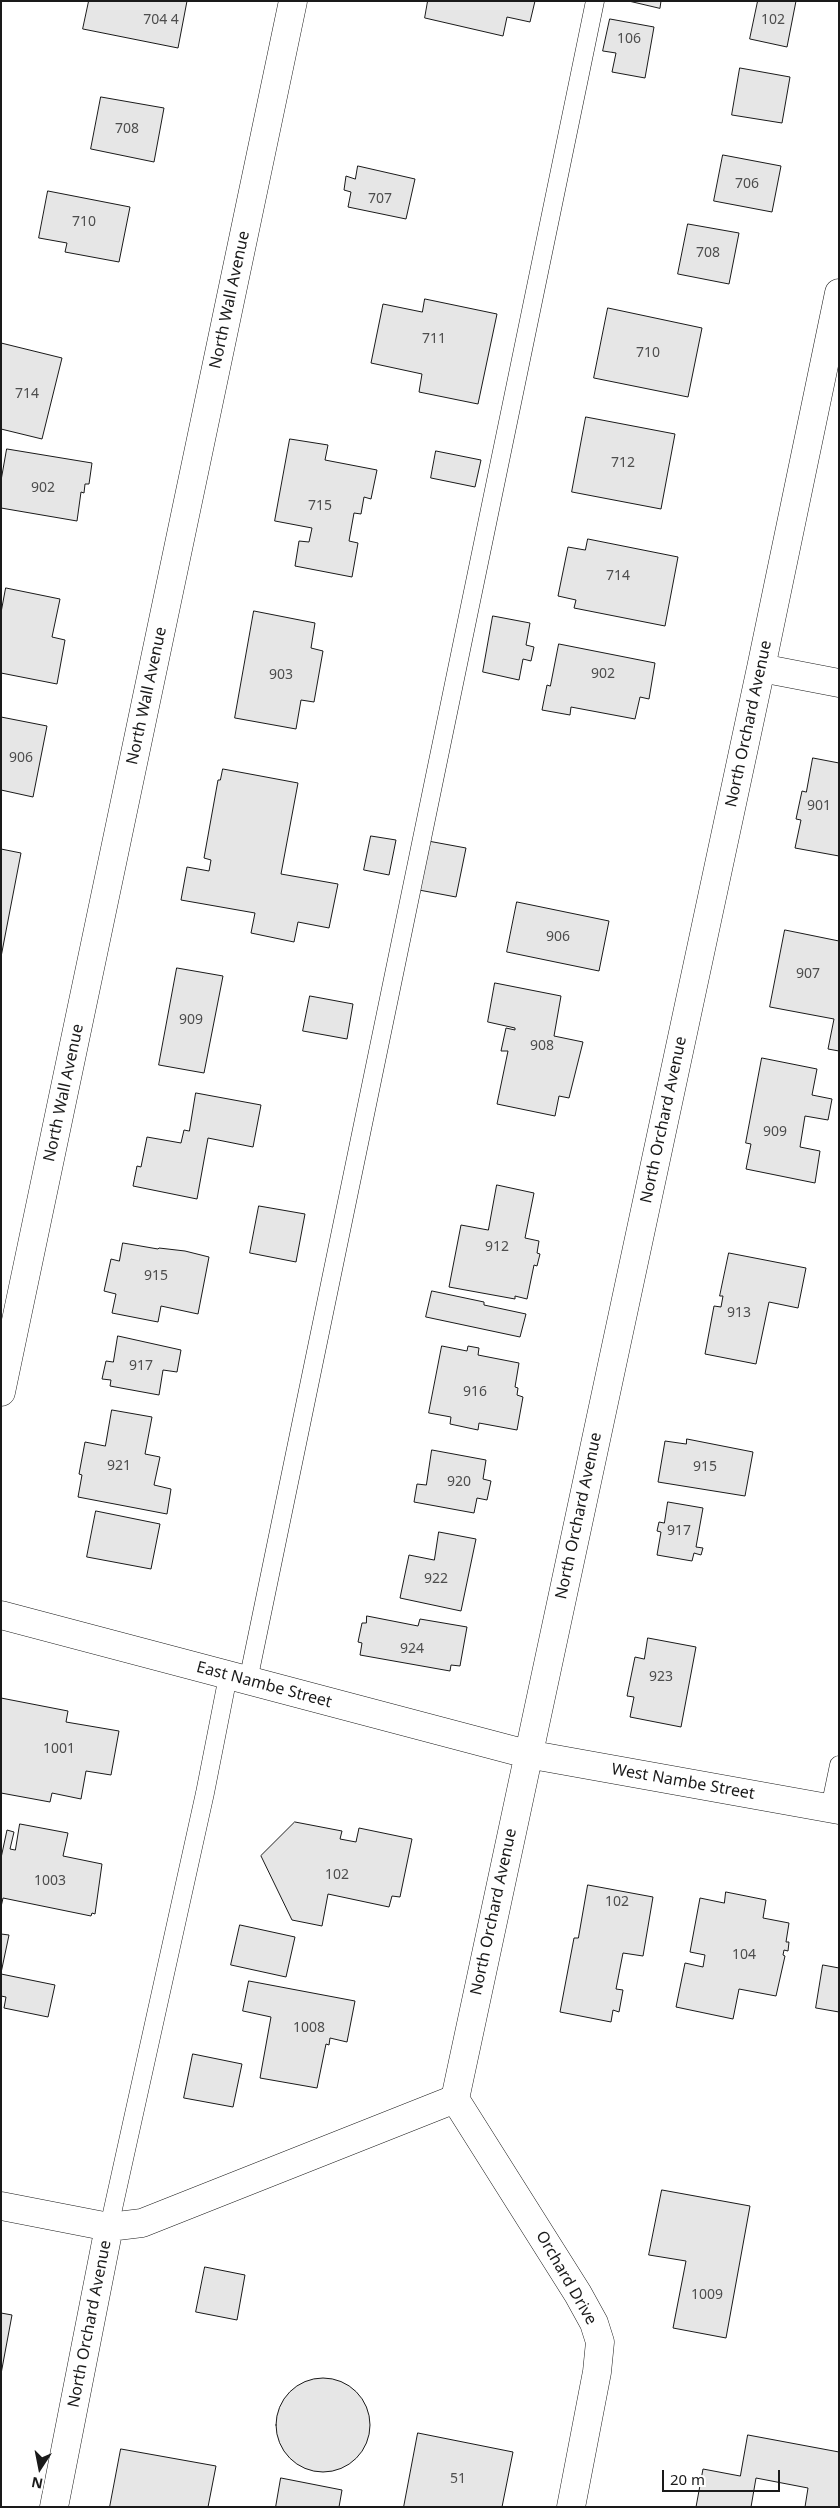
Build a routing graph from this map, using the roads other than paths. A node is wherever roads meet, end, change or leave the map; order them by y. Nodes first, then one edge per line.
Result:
1 (293, 1) edge
2 (594, 1) edge
3 (839, 293) edge
4 (761, 668) junction
5 (839, 683) edge
6 (1, 1392) edge
7 (1, 1615) edge
8 (238, 1678) junction
9 (528, 1754) junction
10 (839, 1765) edge
11 (834, 1809) edge
12 (455, 2099) junction
13 (1, 2206) edge
14 (109, 2227) junction
15 (54, 2507) edge
16 (571, 2507) edge

1 - 6 street, North Wall Avenue
2 - 8 lane
3 - 4 street, North Orchard Avenue
4 - 5 street
4 - 9 street, North Orchard Avenue
7 - 8 street, East Nambe Street
8 - 9 street, East Nambe Street
8 - 14 lane
9 - 11 street, West Nambe Street
9 - 12 street, North Orchard Avenue
10 - 11 lane
12 - 14 street, North Orchard Avenue
12 - 16 street, Orchard Drive
13 - 14 street
14 - 15 street, North Orchard Avenue

